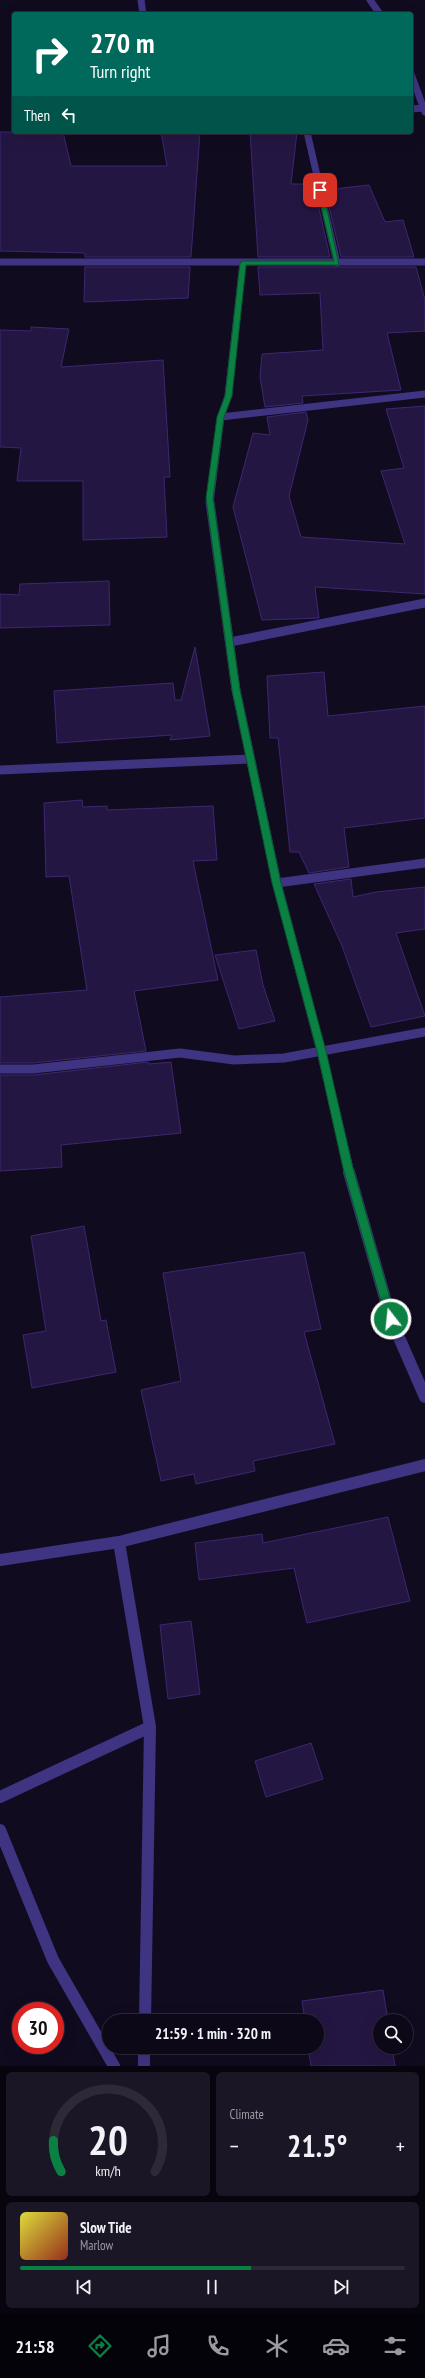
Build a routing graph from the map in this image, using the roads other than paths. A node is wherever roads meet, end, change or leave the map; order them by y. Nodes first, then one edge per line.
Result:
1 (141, 0) edge
2 (370, 0) edge
3 (143, 12) edge
4 (379, 12) edge
5 (413, 80) edge
6 (413, 109) edge
7 (424, 110) edge
8 (307, 134) edge
9 (0, 262) edge
10 (425, 262) edge
11 (243, 263) junction
12 (337, 263) junction
13 (425, 394) edge
14 (221, 417) junction
15 (425, 603) edge
16 (230, 642) junction
17 (250, 759) junction
18 (0, 770) edge
19 (425, 863) edge
20 (276, 883) junction
21 (425, 1032) edge
22 (322, 1051) junction
23 (0, 1069) edge
24 (425, 1397) edge
25 (425, 1465) edge
26 (119, 1542) junction
27 (0, 1560) edge
28 (150, 1727) junction
29 (0, 1797) edge
30 (0, 1830) edge
31 (145, 2014) edge
32 (144, 2054) edge
33 (114, 2066) edge
34 (144, 2066) edge

1 - 3 street
2 - 4 street
5 - 7 street
6 - 7 street
8 - 12 street
9 - 11 street
10 - 12 street
11 - 12 street
11 - 14 street
13 - 14 street
14 - 16 street
15 - 16 street
16 - 17 street
17 - 18 street
17 - 20 street
19 - 20 street
20 - 22 street
21 - 22 street
22 - 23 street
22 - 24 street
25 - 26 street
26 - 27 street
26 - 28 street
28 - 29 street
28 - 31 street
30 - 33 street
32 - 34 street

